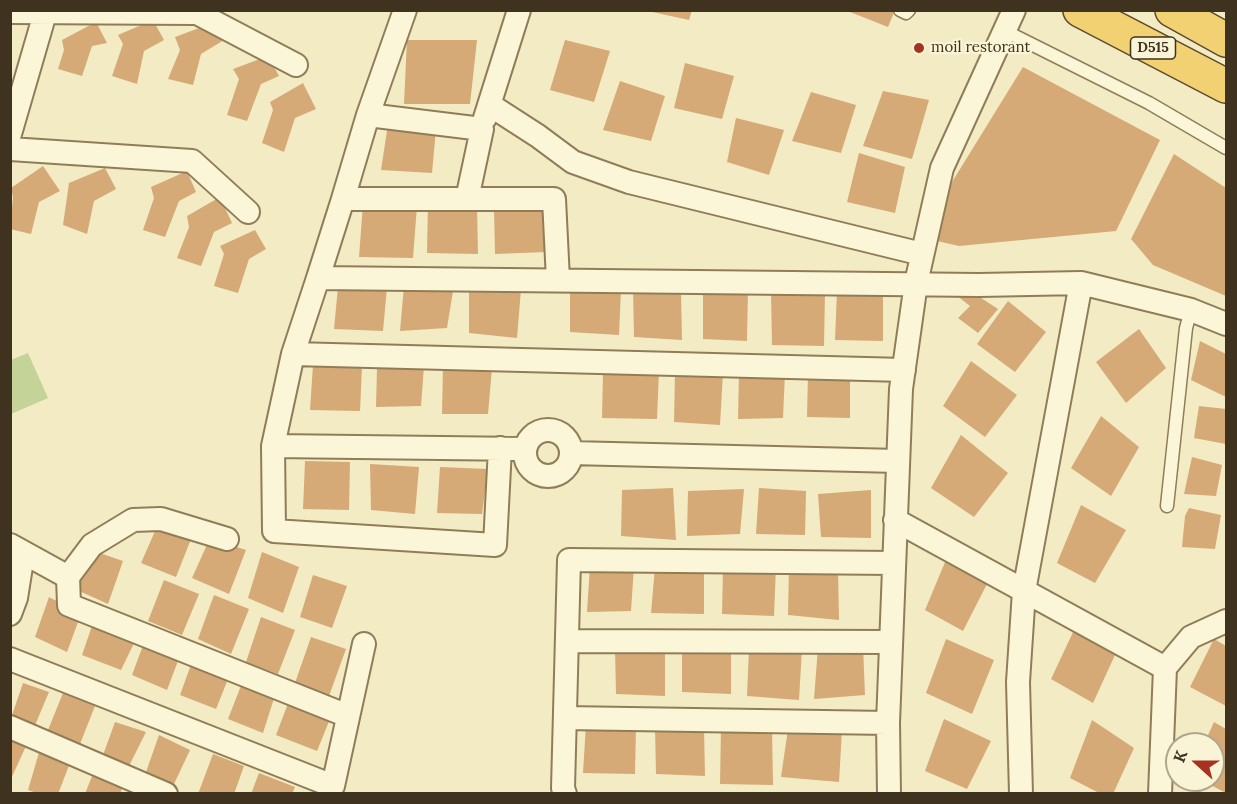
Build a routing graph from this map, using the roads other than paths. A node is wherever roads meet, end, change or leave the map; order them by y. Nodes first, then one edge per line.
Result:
1 (405, 10) edge
2 (519, 10) edge
3 (900, 10) edge
4 (909, 10) edge
5 (1080, 10) edge
6 (1172, 10) edge
7 (46, 11) edge
8 (10, 12) edge
9 (1009, 21) edge
10 (1227, 40) edge
11 (296, 65) dead end
12 (1227, 86) edge
13 (490, 105) junction
14 (368, 115) junction
15 (482, 129) junction
16 (10, 134) edge
17 (1227, 148) edge
18 (10, 149) edge
19 (344, 199) junction
20 (467, 199) junction
21 (248, 212) dead end
22 (922, 254) junction
23 (318, 278) junction
24 (558, 280) junction
25 (916, 283) junction
26 (1081, 283) junction
27 (1191, 310) junction
28 (1227, 324) edge
29 (293, 354) junction
30 (904, 370) junction
31 (273, 446) junction
32 (500, 448) junction
33 (525, 449) junction
34 (571, 453) junction
35 (898, 462) junction
36 (1167, 506) dead end
37 (896, 520) junction
38 (227, 539) dead end
39 (17, 550) edge
40 (894, 563) junction
41 (68, 577) junction
42 (1024, 591) junction
43 (10, 614) edge
44 (1227, 621) edge
45 (567, 641) junction
46 (891, 642) junction
47 (364, 645) dead end
48 (10, 659) edge
49 (1165, 668) junction
50 (348, 716) junction
51 (565, 718) junction
52 (888, 723) junction
53 (10, 727) edge
54 (331, 790) edge
55 (166, 794) edge
56 (565, 794) edge
57 (889, 794) edge
58 (1021, 794) edge
59 (1160, 794) edge

1 - 14 street
2 - 13 street
3 - 4 lane
5 - 12 highway, D515
6 - 10 highway, D515
7 - 8 street
7 - 11 street
7 - 16 street
9 - 17 lane
9 - 22 street
13 - 15 street
13 - 22 street
14 - 15 street
14 - 19 street
15 - 20 street
18 - 21 street
19 - 20 street
19 - 23 street
20 - 24 street
22 - 25 street
23 - 24 street
23 - 29 street
24 - 25 street
25 - 26 street
25 - 30 street
26 - 27 street
26 - 42 street
27 - 28 street
27 - 36 lane
29 - 30 street
29 - 31 street
30 - 35 street
31 - 32 street
31 - 32 street
32 - 33 street
33 - 34 street
33 - 34 street
34 - 35 street
35 - 37 street
37 - 40 street
37 - 42 street
38 - 41 street
39 - 41 street
39 - 43 street
40 - 45 street
40 - 46 street
41 - 50 street
42 - 49 street
42 - 58 street
44 - 49 street
45 - 46 street
45 - 51 street
46 - 52 street
47 - 50 street
48 - 54 street
49 - 59 street
50 - 54 street
51 - 52 street
51 - 56 street
52 - 57 street
53 - 55 street

